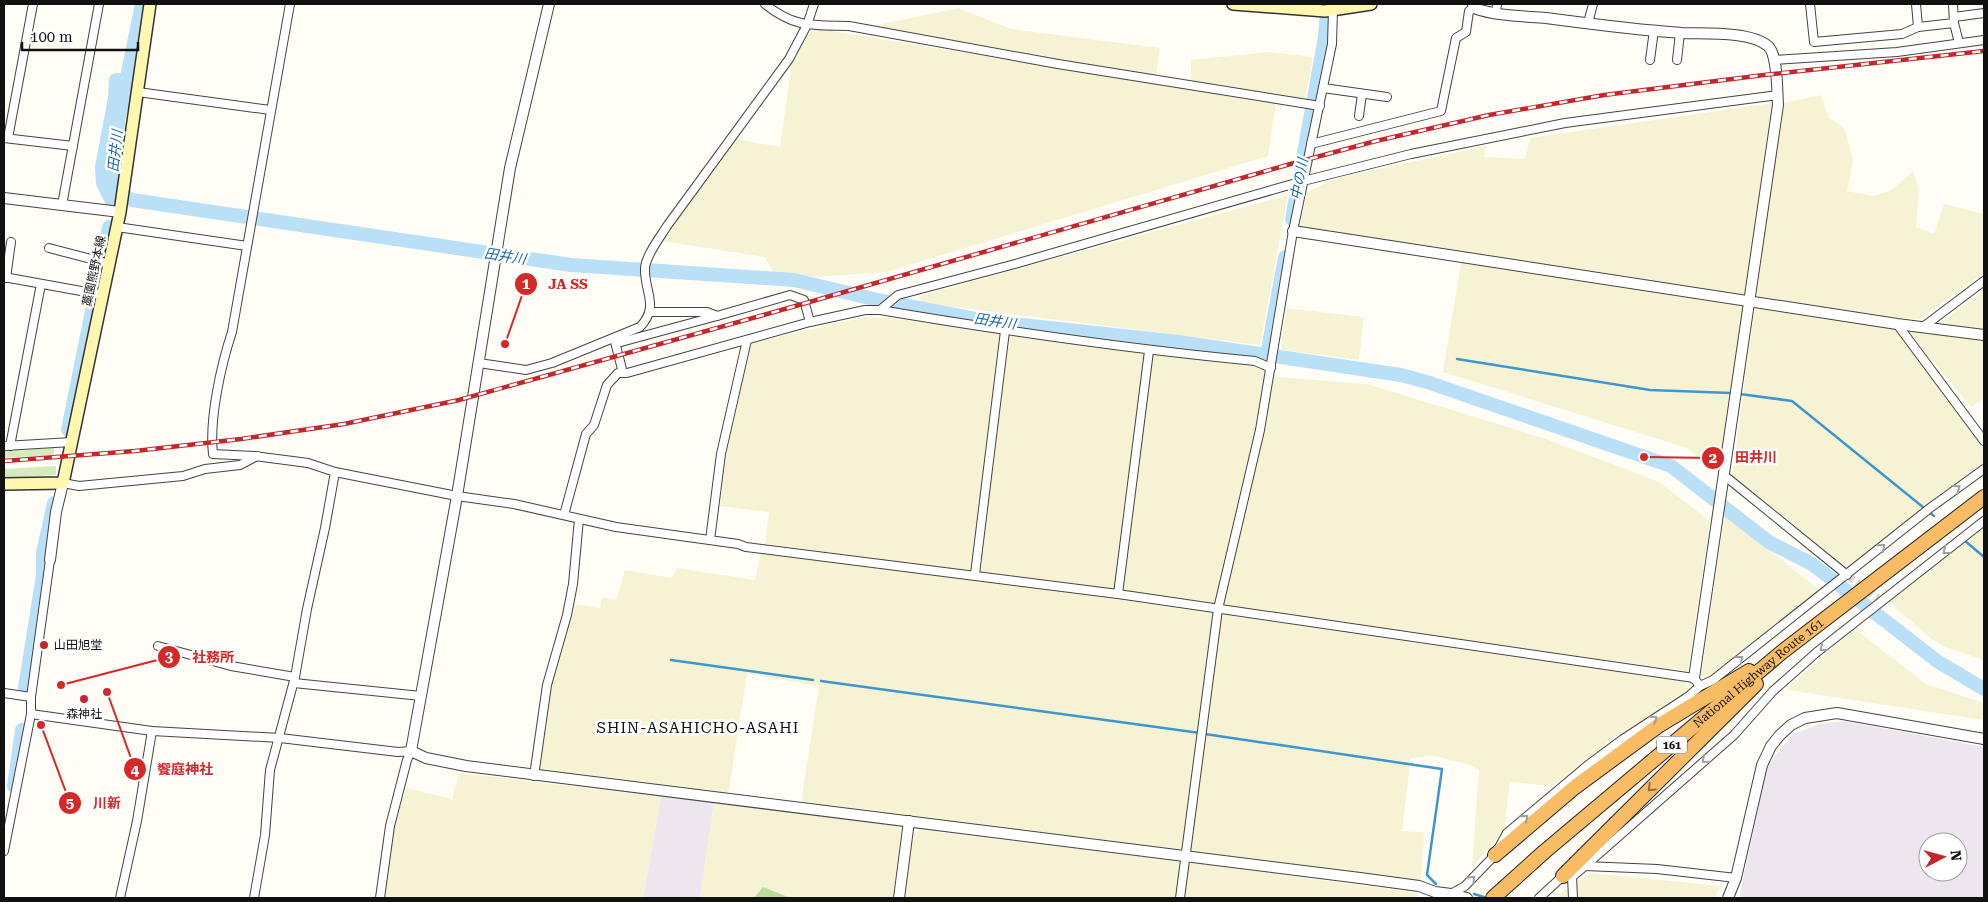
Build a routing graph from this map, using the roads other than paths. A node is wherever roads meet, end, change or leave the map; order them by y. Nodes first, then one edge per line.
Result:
1 (33, 4) edge
2 (98, 4) edge
3 (150, 4) edge
4 (290, 4) edge
5 (549, 4) edge
6 (765, 4) edge
7 (814, 4) edge
8 (1233, 4) edge
9 (1372, 4) edge
10 (1593, 4) edge
11 (1810, 4) edge
12 (1916, 4) edge
13 (1953, 4) edge
14 (1474, 6) edge
15 (1496, 8) edge
16 (1330, 11) junction
17 (1984, 13) edge
18 (1954, 20) junction
19 (1588, 23) junction
20 (807, 25) junction
21 (1918, 27) junction
22 (1654, 30) junction
23 (1680, 33) junction
24 (1984, 40) edge
25 (1959, 43) junction
26 (1650, 60) dead end
27 (1676, 60) dead end
28 (1775, 60) junction
29 (1323, 88) junction
30 (138, 92) junction
31 (1362, 94) junction
32 (1778, 95) junction
33 (1388, 97) dead end
34 (1320, 106) junction
35 (270, 110) junction
36 (1359, 116) dead end
37 (6, 138) edge
38 (1311, 144) junction
39 (73, 146) junction
40 (1303, 181) junction
41 (4, 198) edge
42 (62, 205) junction
43 (121, 208) junction
44 (117, 227) junction
45 (1293, 231) junction
46 (11, 242) dead end
47 (247, 246) junction
48 (49, 248) dead end
49 (104, 262) junction
50 (5, 277) edge
51 (1984, 281) edge
52 (41, 284) junction
53 (103, 295) junction
54 (1749, 300) junction
55 (882, 309) junction
56 (650, 312) junction
57 (717, 316) junction
58 (810, 322) junction
59 (1897, 324) junction
60 (1923, 327) junction
61 (1005, 331) junction
62 (1984, 335) edge
63 (614, 338) junction
64 (747, 340) junction
65 (1149, 351) junction
66 (479, 363) junction
67 (1271, 368) junction
68 (623, 373) junction
69 (1984, 441) edge
70 (72, 442) junction
71 (7, 446) edge
72 (257, 456) junction
73 (1984, 469) edge
74 (335, 472) junction
75 (1725, 476) junction
76 (64, 483) junction
77 (4, 484) edge
78 (457, 496) junction
79 (1984, 497) edge
80 (564, 515) junction
81 (579, 519) junction
82 (1984, 521) edge
83 (710, 540) junction
84 (50, 560) joint
85 (975, 574) junction
86 (1846, 576) junction
87 (1118, 594) junction
88 (1218, 609) junction
89 (158, 646) dead end
90 (1782, 652) junction
91 (295, 680) junction
92 (1697, 682) junction
93 (4, 693) edge
94 (420, 696) junction
95 (31, 697) junction
96 (31, 714) junction
97 (152, 731) junction
98 (280, 738) junction
99 (1984, 739) edge
100 (411, 751) junction
101 (534, 776) junction
102 (909, 821) junction
103 (4, 851) edge
104 (1495, 855) junction
105 (1186, 856) junction
106 (1585, 866) junction
107 (1567, 876) junction
108 (1736, 878) junction
109 (1497, 895) edge
110 (1448, 896) edge
111 (120, 898) edge
112 (254, 898) edge
113 (380, 898) edge
114 (899, 898) edge
115 (1180, 898) edge
116 (1467, 898) edge
117 (1540, 898) edge
118 (1573, 898) edge
119 (1728, 898) edge

1 - 37 street
2 - 39 street
3 - 30 main road, 藁園熊野本線
4 - 35 street
5 - 66 street
6 - 20 street
7 - 20 street
8 - 16 main road
9 - 16 main road
10 - 19 street
11 - 21 street
12 - 21 street
13 - 18 street
14 - 15 street
14 - 38 street
15 - 19 street
16 - 29 street
17 - 18 street
18 - 21 street
18 - 25 street
19 - 22 street
20 - 34 street
20 - 56 street
22 - 23 street
22 - 26 street
23 - 27 street
23 - 28 street
24 - 25 street
25 - 28 street
28 - 32 street
29 - 31 street
29 - 34 street
30 - 35 street
30 - 43 main road, 藁園熊野本線
31 - 33 street
31 - 36 street
32 - 40 street
32 - 54 street
34 - 38 street
35 - 47 street
37 - 39 street
38 - 40 street
39 - 42 street
40 - 45 street
40 - 55 street
41 - 42 street
42 - 43 street
43 - 44 main road, 藁園熊野本線
44 - 47 street
44 - 49 main road, 藁園熊野本線
45 - 54 street
45 - 67 street
46 - 50 street
47 - 72 street
48 - 49 street
49 - 53 main road, 藁園熊野本線
50 - 52 street
51 - 60 street
52 - 53 street
52 - 71 street
53 - 70 main road, 藁園熊野本線
54 - 59 street
54 - 75 street
55 - 58 street
55 - 61 street
56 - 57 street
56 - 63 street
57 - 58 street
57 - 63 street
58 - 64 street
59 - 60 street
59 - 69 street
60 - 62 street
61 - 65 street
61 - 85 street
63 - 66 street
63 - 68 street
64 - 68 street
64 - 83 street
65 - 67 street
65 - 87 street
66 - 78 street
67 - 88 street
68 - 80 street
70 - 71 street
70 - 76 main road, 藁園熊野本線
72 - 74 street
72 - 76 street
86 -> 73 street
74 - 78 street
74 - 91 street
75 - 86 street
75 - 92 street
76 - 77 main road
76 - 84 street
78 - 80 street
78 - 94 street
79 - 90 highway, National Highway Route 161 / 161
80 - 81 street
81 - 83 street
81 - 101 street
82 -> 106 street
83 - 85 street
84 - 95 street
85 - 87 street
92 -> 86 street
87 - 88 street
88 - 92 street
88 - 105 street
89 - 91 street
90 - 104 highway
90 -> 107 highway
90 - 109 highway, National Highway Route 161 / 161
91 - 94 street
91 - 98 street
104 -> 92 street
93 - 95 street
94 - 100 street
95 - 96 street
96 - 97 street
96 - 103 street
97 - 98 street
97 - 111 street
98 - 100 street
98 - 112 street
99 - 108 street
100 - 101 street
100 - 113 street
101 - 102 street
102 - 105 street
102 - 114 street
110 -> 104 street
105 - 110 street
105 - 115 street
106 - 107 street
106 - 108 street
107 - 117 street
107 - 118 street
108 - 119 street
110 - 116 street

